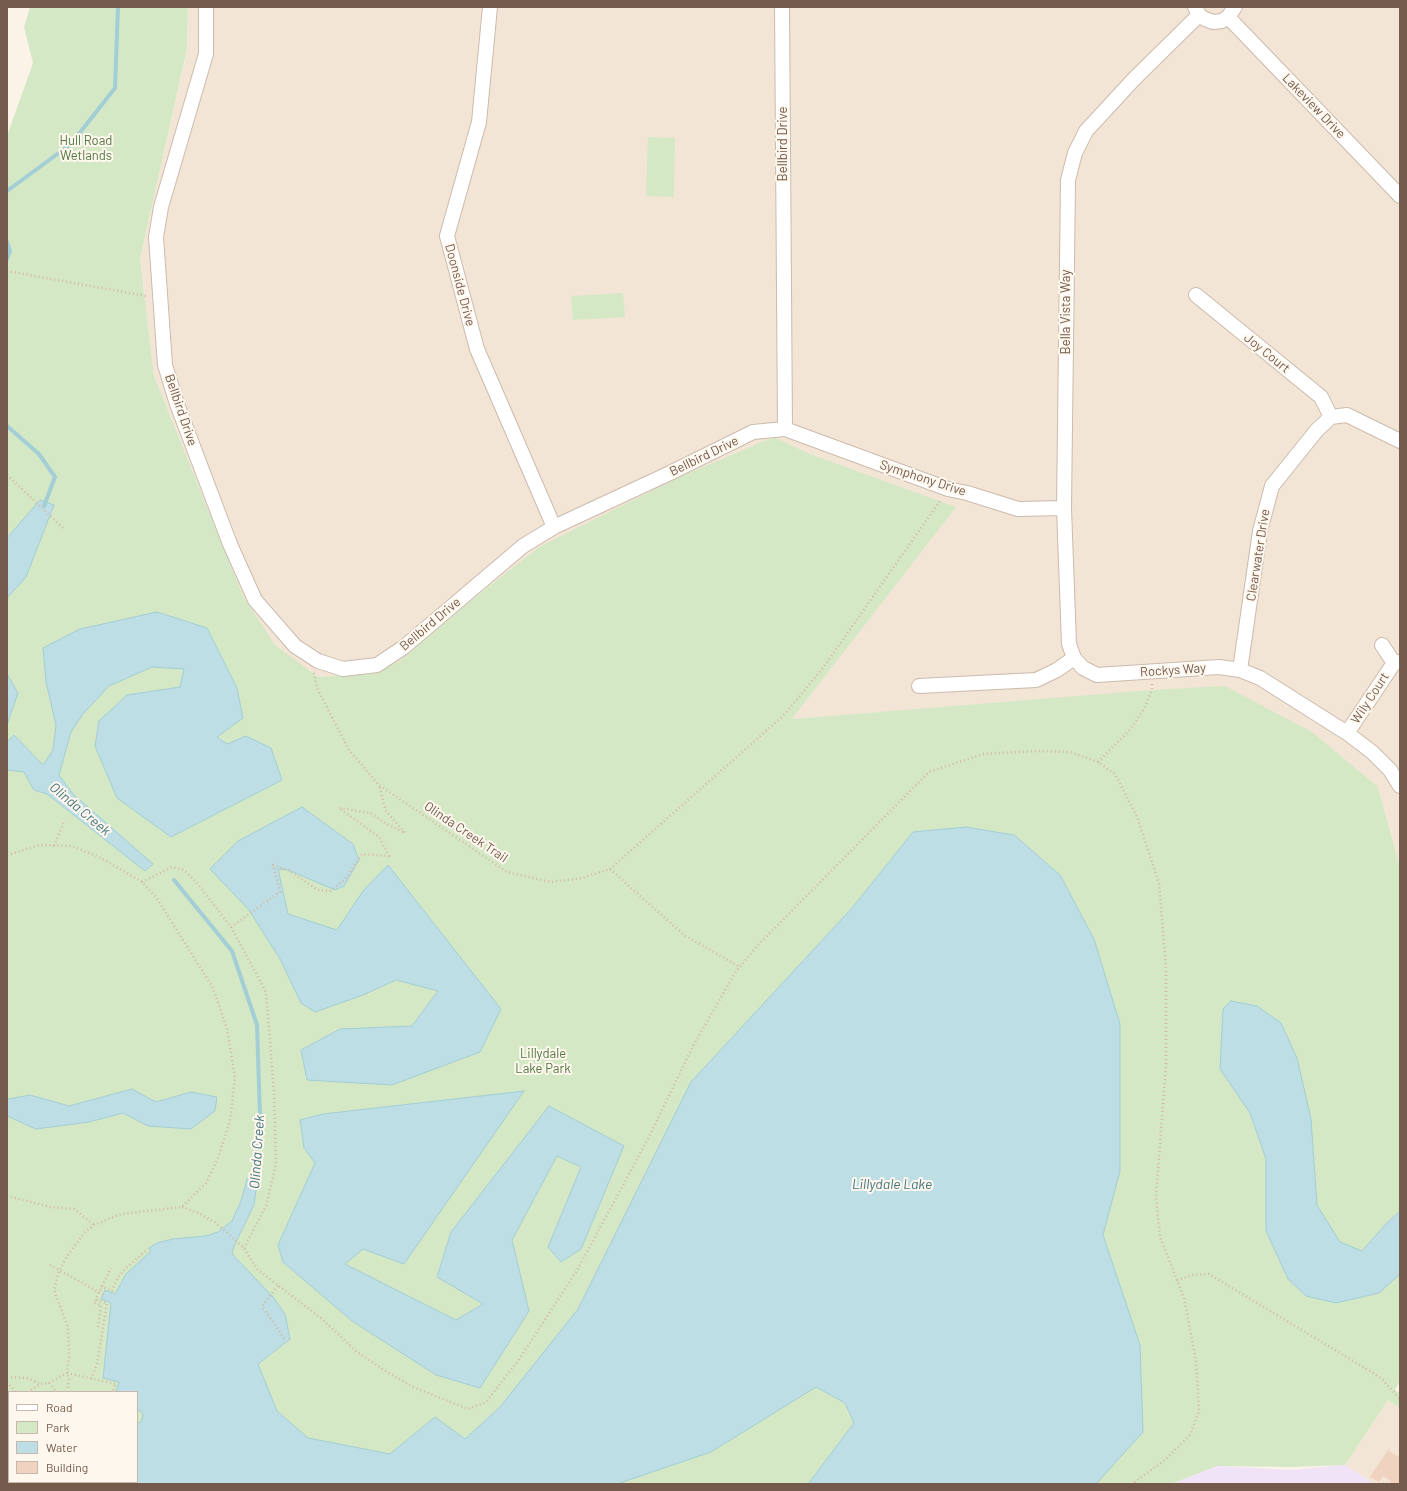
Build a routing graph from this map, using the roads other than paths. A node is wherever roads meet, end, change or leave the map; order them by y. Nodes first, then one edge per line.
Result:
1 (206, 7) edge
2 (490, 7) edge
3 (782, 7) edge
4 (1197, 11) edge
5 (1231, 12) edge
6 (1400, 196) edge
7 (1196, 295) dead end
8 (1331, 417) junction
9 (785, 429) junction
10 (1400, 441) edge
11 (1064, 508) junction
12 (554, 527) junction
13 (1382, 645) dead end
14 (1074, 658) junction
15 (1397, 663) edge
16 (1240, 670) junction
17 (919, 686) dead end
18 (1347, 733) junction
19 (1400, 786) edge

1 - 12 street, Bellbird Drive
2 - 12 street, Doonside Drive
3 - 9 street, Bellbird Drive
4 - 5 street
4 - 11 street, Bella Vista Way
5 - 6 street, Lakeview Drive
7 - 8 street, Joy Court
8 - 10 street
8 - 16 street, Clearwater Drive
9 - 11 street, Symphony Drive
9 - 12 street, Bellbird Drive
11 - 14 street, Bella Vista Way
13 - 15 street
14 - 16 street, Rockys Way
14 - 17 street
15 - 18 street, Wily Court
16 - 18 street, Rockys Way
18 - 19 street, Rockys Way

